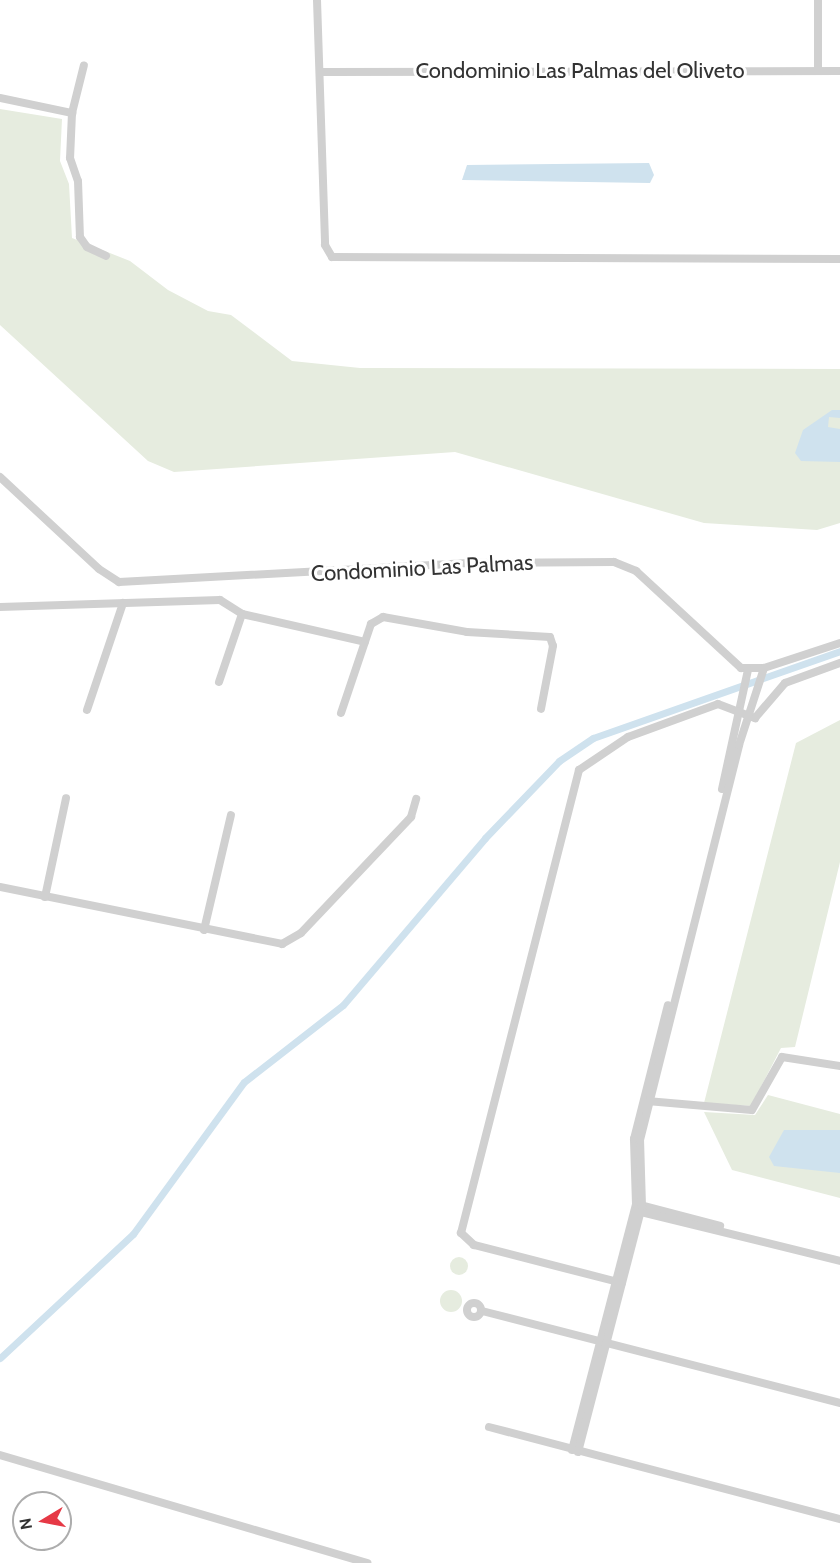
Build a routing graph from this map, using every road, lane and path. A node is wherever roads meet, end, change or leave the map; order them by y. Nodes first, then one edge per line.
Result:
1 (317, 0) edge
2 (818, 0) edge
3 (84, 65) dead end
4 (840, 70) edge
5 (818, 71) junction
6 (320, 72) junction
7 (0, 98) edge
8 (72, 113) junction
9 (106, 256) dead end
10 (840, 260) edge
11 (0, 477) edge
12 (123, 603) junction
13 (0, 607) edge
14 (242, 614) junction
15 (365, 642) junction
16 (840, 643) edge
17 (840, 663) edge
18 (764, 668) junction
19 (748, 670) junction
20 (219, 682) dead end
21 (541, 709) dead end
22 (87, 710) dead end
23 (741, 712) junction
24 (341, 713) dead end
25 (750, 717) junction
26 (66, 798) dead end
27 (416, 799) dead end
28 (231, 815) dead end
29 (0, 887) edge
30 (45, 897) junction
31 (204, 930) junction
32 (840, 1066) edge
33 (647, 1101) junction
34 (638, 1208) junction
35 (840, 1257) edge
36 (840, 1262) edge
37 (619, 1282) junction
38 (482, 1311) dead end
39 (603, 1343) junction
40 (840, 1403) edge
41 (489, 1427) dead end
42 (575, 1451) junction
43 (0, 1455) edge
44 (840, 1519) edge
45 (367, 1563) edge

1 - 6 street
2 - 5 street
3 - 8 street
4 - 5 street, Condominio Las Palmas del Oliveto
5 - 6 street, Condominio Las Palmas del Oliveto
6 - 10 street
7 - 8 street
8 - 9 street
11 - 19 street, Condominio Las Palmas
12 - 13 street
12 - 14 street
12 - 22 street
14 - 15 street
14 - 20 street
15 - 21 street
15 - 24 street
16 - 18 street
17 - 25 street
18 - 19 street
18 - 25 street
19 - 23 street
23 - 25 street
23 - 33 street
23 - 37 street
25 - 33 street
26 - 30 street
27 - 31 street
28 - 31 street
29 - 30 street
30 - 31 street
32 - 33 street
33 - 34 street
34 - 35 street
34 - 36 street
34 - 37 street
37 - 39 street
38 - 39 street
39 - 40 street
39 - 42 street
41 - 42 street
42 - 44 street
43 - 45 street

